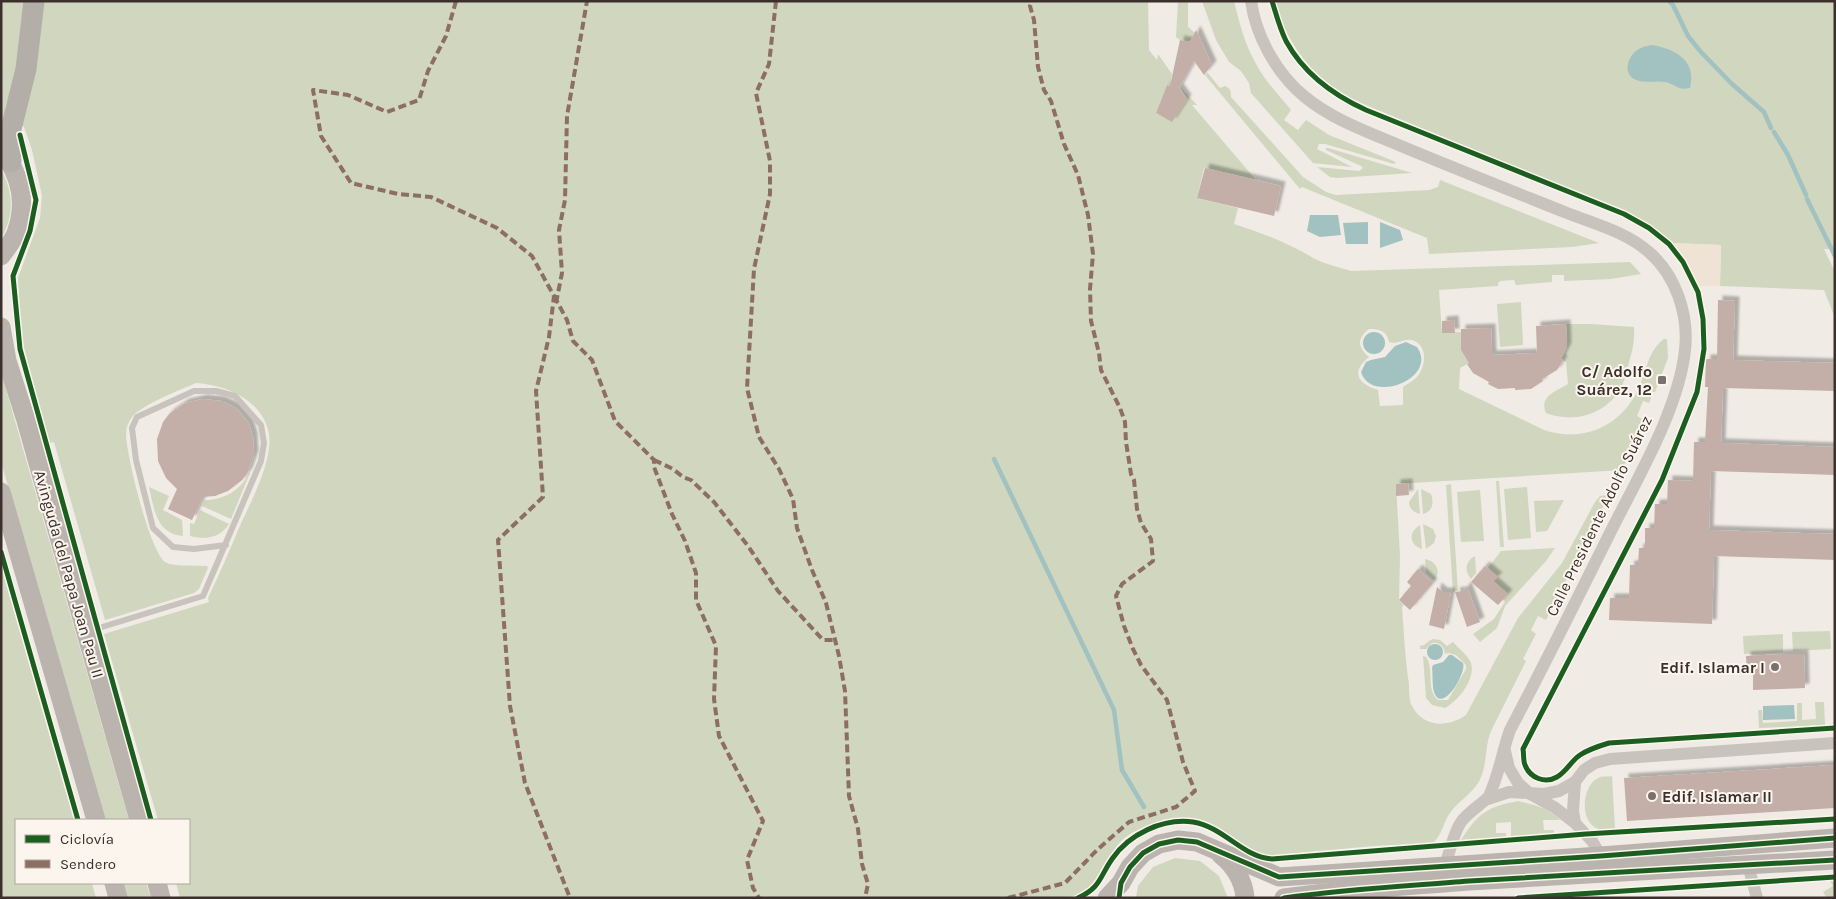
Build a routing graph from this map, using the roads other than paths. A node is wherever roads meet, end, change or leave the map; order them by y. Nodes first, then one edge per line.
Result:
1 (34, 1) edge
2 (1251, 1) edge
3 (6, 156) edge
4 (1, 256) edge
5 (1, 327) edge
6 (1, 492) edge
7 (226, 544) junction
8 (85, 631) junction
9 (1835, 743) edge
10 (1504, 746) junction
11 (1575, 782) junction
12 (1530, 794) junction
13 (1488, 798) junction
14 (96, 819) edge
15 (139, 819) edge
16 (1575, 823) junction
17 (1835, 838) edge
18 (1214, 849) junction
19 (1601, 856) junction
20 (1835, 860) edge
21 (1445, 865) junction
22 (1748, 865) junction
23 (114, 884) edge
24 (157, 884) edge
25 (1120, 891) edge
26 (1418, 891) edge
27 (118, 898) edge
28 (161, 898) edge
29 (1107, 898) edge
30 (1245, 898) edge
31 (1284, 898) edge
32 (1757, 898) edge

1 - 3 highway
2 - 10 street, Calle Presidente Adolfo Suárez
3 - 4 main road
5 - 8 main road, Avinguda del Papa Joan Pau II
6 - 14 main road
7 - 7 lane
7 - 8 lane
8 - 15 main road, Avinguda del Papa Joan Pau II
9 - 11 street
10 - 12 street
10 - 13 street, Calle Presidente Adolfo Suárez
11 - 12 street
11 - 16 street
12 - 13 street
12 - 16 street
13 - 21 street
16 - 19 street
17 - 19 main road
18 - 21 main road
18 - 25 main road
18 - 30 main road
19 - 21 main road
20 - 22 main road
22 - 26 main road
22 - 32 street
23 - 27 main road
24 - 28 main road
25 - 29 main road
26 - 31 main road

